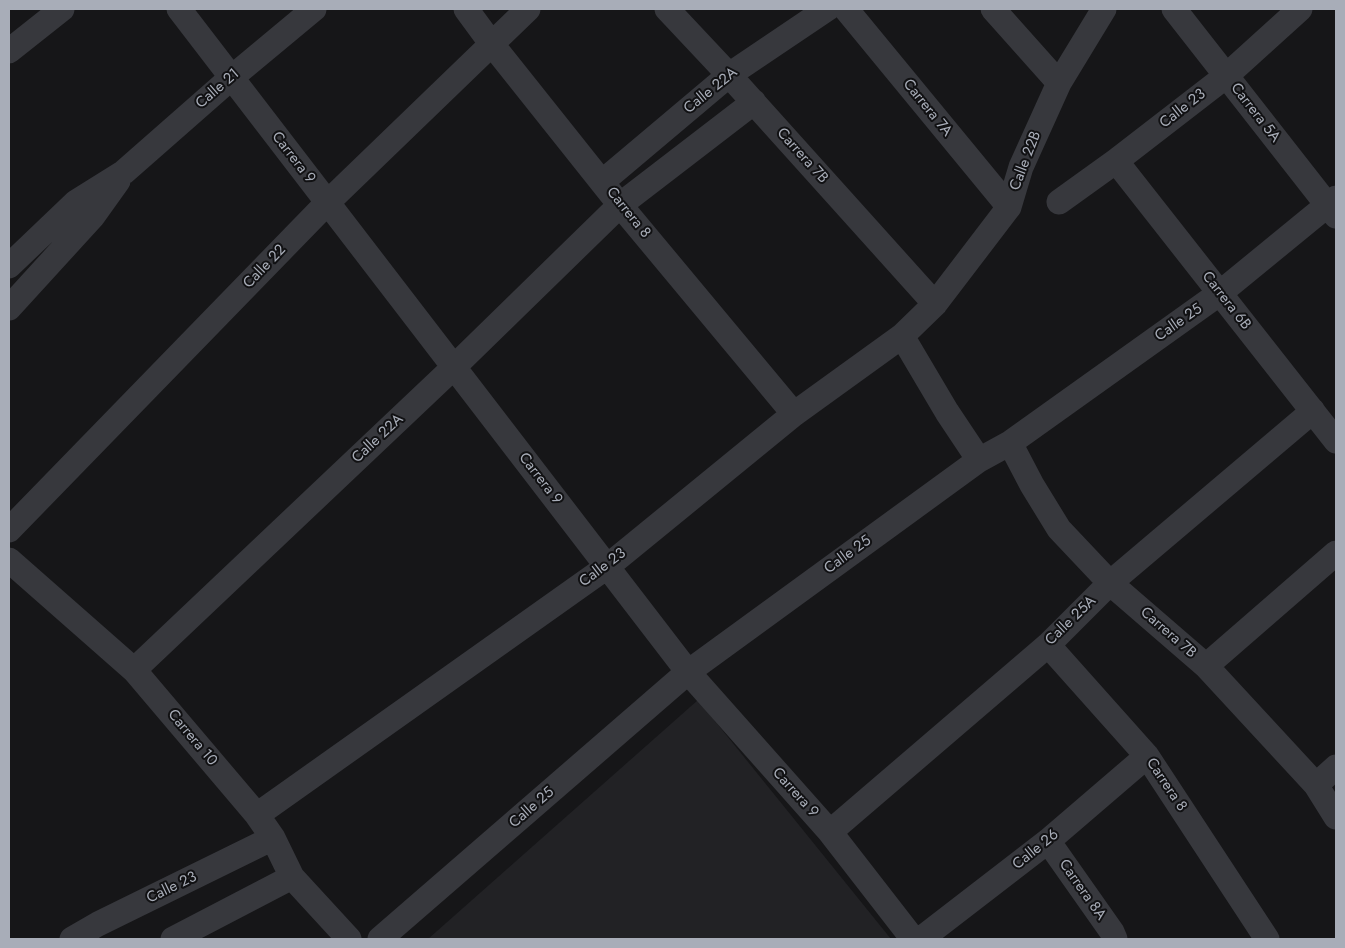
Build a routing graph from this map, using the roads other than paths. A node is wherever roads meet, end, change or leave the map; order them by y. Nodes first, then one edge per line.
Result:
1 (62, 9) edge
2 (179, 9) edge
3 (314, 9) edge
4 (466, 9) edge
5 (528, 9) edge
6 (667, 9) edge
7 (827, 9) edge
8 (846, 9) edge
9 (993, 9) edge
10 (1104, 9) edge
11 (1174, 9) edge
12 (1300, 9) edge
13 (491, 43) junction
14 (9, 51) edge
15 (729, 74) junction
16 (1226, 76) junction
17 (231, 78) junction
18 (1058, 83) junction
19 (754, 102) junction
20 (1116, 161) junction
21 (124, 172) junction
22 (602, 182) junction
23 (1059, 202) dead end
24 (328, 203) junction
25 (620, 205) junction
26 (1333, 206) edge
27 (1009, 207) junction
28 (9, 266) edge
29 (1220, 294) junction
30 (935, 304) junction
31 (9, 308) edge
32 (902, 336) junction
33 (454, 368) junction
34 (1312, 411) junction
35 (794, 414) junction
36 (1336, 441) edge
37 (1010, 443) junction
38 (979, 460) junction
39 (9, 530) edge
40 (1336, 553) edge
41 (9, 560) edge
42 (608, 566) junction
43 (1110, 583) junction
44 (1048, 645) junction
45 (1206, 666) junction
46 (134, 670) junction
47 (688, 672) junction
48 (1147, 756) junction
49 (1336, 767) edge
50 (1316, 785) junction
51 (257, 815) junction
52 (1336, 817) edge
53 (830, 832) junction
54 (273, 838) junction
55 (1048, 841) junction
56 (292, 877) junction
57 (1261, 937) edge
58 (72, 939) edge
59 (173, 939) edge
60 (349, 939) edge
61 (380, 939) edge
62 (913, 939) edge
63 (921, 939) edge
64 (1115, 939) edge

1 - 14 street
2 - 17 street, Carrera 9
3 - 17 street, Calle 21
4 - 13 street, Carrera 8
5 - 13 street, Calle 22
6 - 15 street, Carrera 7B
7 - 15 street, Calle 22A
8 - 27 street, Carrera 7A
9 - 18 street
10 - 18 street, Calle 22B
11 - 16 street, Carrera 5A
12 - 16 street, Calle 23
13 - 22 street, Carrera 8
13 - 24 street, Calle 22
15 - 19 street, Carrera 7B
15 - 22 street, Calle 22A
16 - 20 street, Calle 23
16 - 26 street, Carrera 5A
17 - 21 street, Calle 21
17 - 24 street, Carrera 9
18 - 27 street, Calle 22B
19 - 25 street, Calle 22A
19 - 30 street, Carrera 7B
20 - 23 street, Calle 23
20 - 29 street, Carrera 6B
21 - 28 street, Calle 21
21 - 31 street, Calle 21
22 - 25 street, Carrera 8
24 - 33 street, Carrera 9
24 - 39 street, Calle 22
25 - 33 street, Calle 22A
25 - 35 street, Carrera 8
26 - 29 street, Calle 25
27 - 30 street, Calle 22B
29 - 34 street, Carrera 6B
29 - 37 street, Calle 25
30 - 32 street, Calle 23
32 - 35 street, Calle 23
32 - 38 street
33 - 42 street, Carrera 9
33 - 46 street, Calle 22A
34 - 36 street, Carrera 6B
34 - 43 street, Calle 25A
35 - 42 street, Calle 23
37 - 38 street, Calle 25
37 - 43 street, Carrera 7B
38 - 47 street, Calle 25
40 - 45 street
41 - 46 street, Carrera 10
42 - 47 street, Carrera 9
42 - 51 street, Calle 23
43 - 44 street, Calle 25A
43 - 45 street, Carrera 7B
44 - 48 street, Carrera 8
44 - 53 street, Calle 25A
45 - 50 street, Carrera 7B
46 - 51 street, Carrera 10
47 - 53 street, Carrera 9
47 - 61 street, Calle 25
48 - 55 street, Calle 26
48 - 57 street, Carrera 8
49 - 50 street
50 - 52 street, Carrera 7B
51 - 54 street, Carrera 10
53 - 62 street, Carrera 9
54 - 56 street, Carrera 10
54 - 58 street, Calle 23
55 - 63 street, Calle 26
55 - 64 street, Carrera 8A
56 - 59 street
56 - 60 street, Carrera 10

